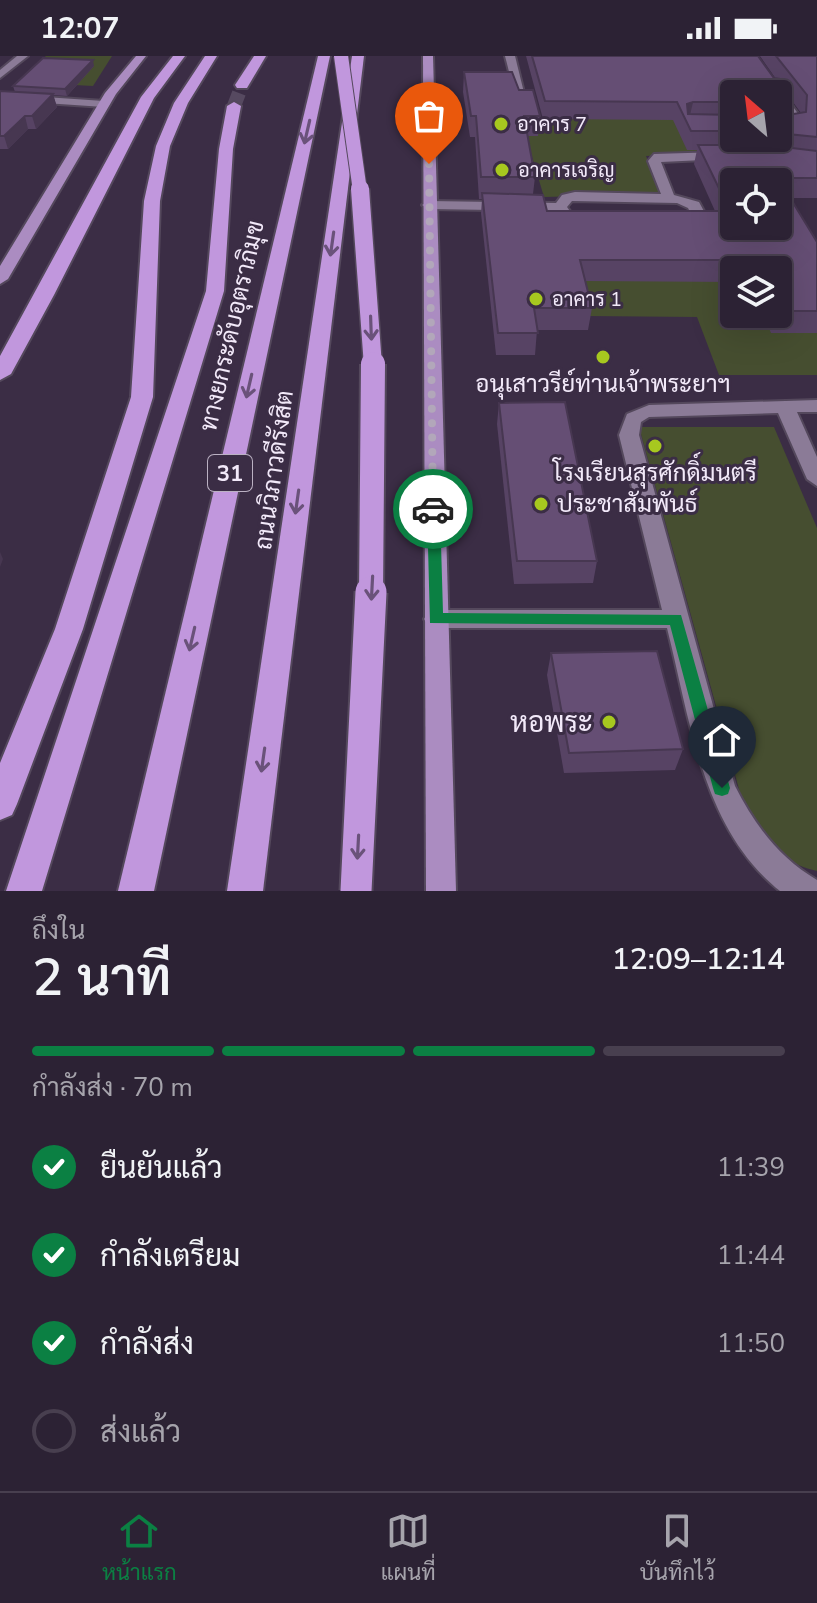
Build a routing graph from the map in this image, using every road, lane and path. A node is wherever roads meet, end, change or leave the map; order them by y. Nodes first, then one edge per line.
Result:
1 (23, 56) edge
2 (141, 56) edge
3 (179, 56) edge
4 (211, 56) edge
5 (260, 56) edge
6 (324, 56) edge
7 (341, 56) edge
8 (358, 56) edge
9 (428, 56) edge
10 (510, 56) edge
11 (751, 56) edge
12 (0, 75) edge
13 (768, 80) edge
14 (242, 85) tunnel mouth
15 (0, 97) edge
16 (104, 104) junction
17 (234, 106) tunnel mouth
18 (524, 107) edge
19 (733, 157) edge
20 (669, 198) junction
21 (429, 205) junction
22 (560, 207) junction
23 (602, 220) edge
24 (662, 220) edge
25 (0, 279) edge
26 (0, 374) edge
27 (817, 406) edge
28 (785, 407) junction
29 (817, 479) edge
30 (436, 619) junction
31 (676, 619) junction
32 (0, 804) edge
33 (24, 891) edge
34 (136, 891) edge
35 (245, 891) edge
36 (356, 891) edge
37 (441, 891) edge
38 (807, 891) edge

1 - 12 lane
2 - 16 main road
3 - 26 highway
4 - 32 highway
5 - 14 highway
6 -> 34 highway, ทางยกระดับอุตราภิมุข / 31
7 -> 36 highway, bridge
8 -> 35 highway, ถนนวิภาวดีรังสิต
9 - 21 main road
10 - 18 lane
11 - 13 lane
15 - 16 lane
16 - 25 main road
17 - 33 highway, ทางยกระดับอุตราภิมุข
19 - 20 lane
20 - 22 lane
20 - 24 lane
21 - 22 lane
21 - 30 main road
22 - 23 lane
27 - 28 lane
28 - 29 lane
28 - 31 lane
30 - 31 lane
30 - 37 main road
31 - 38 lane

